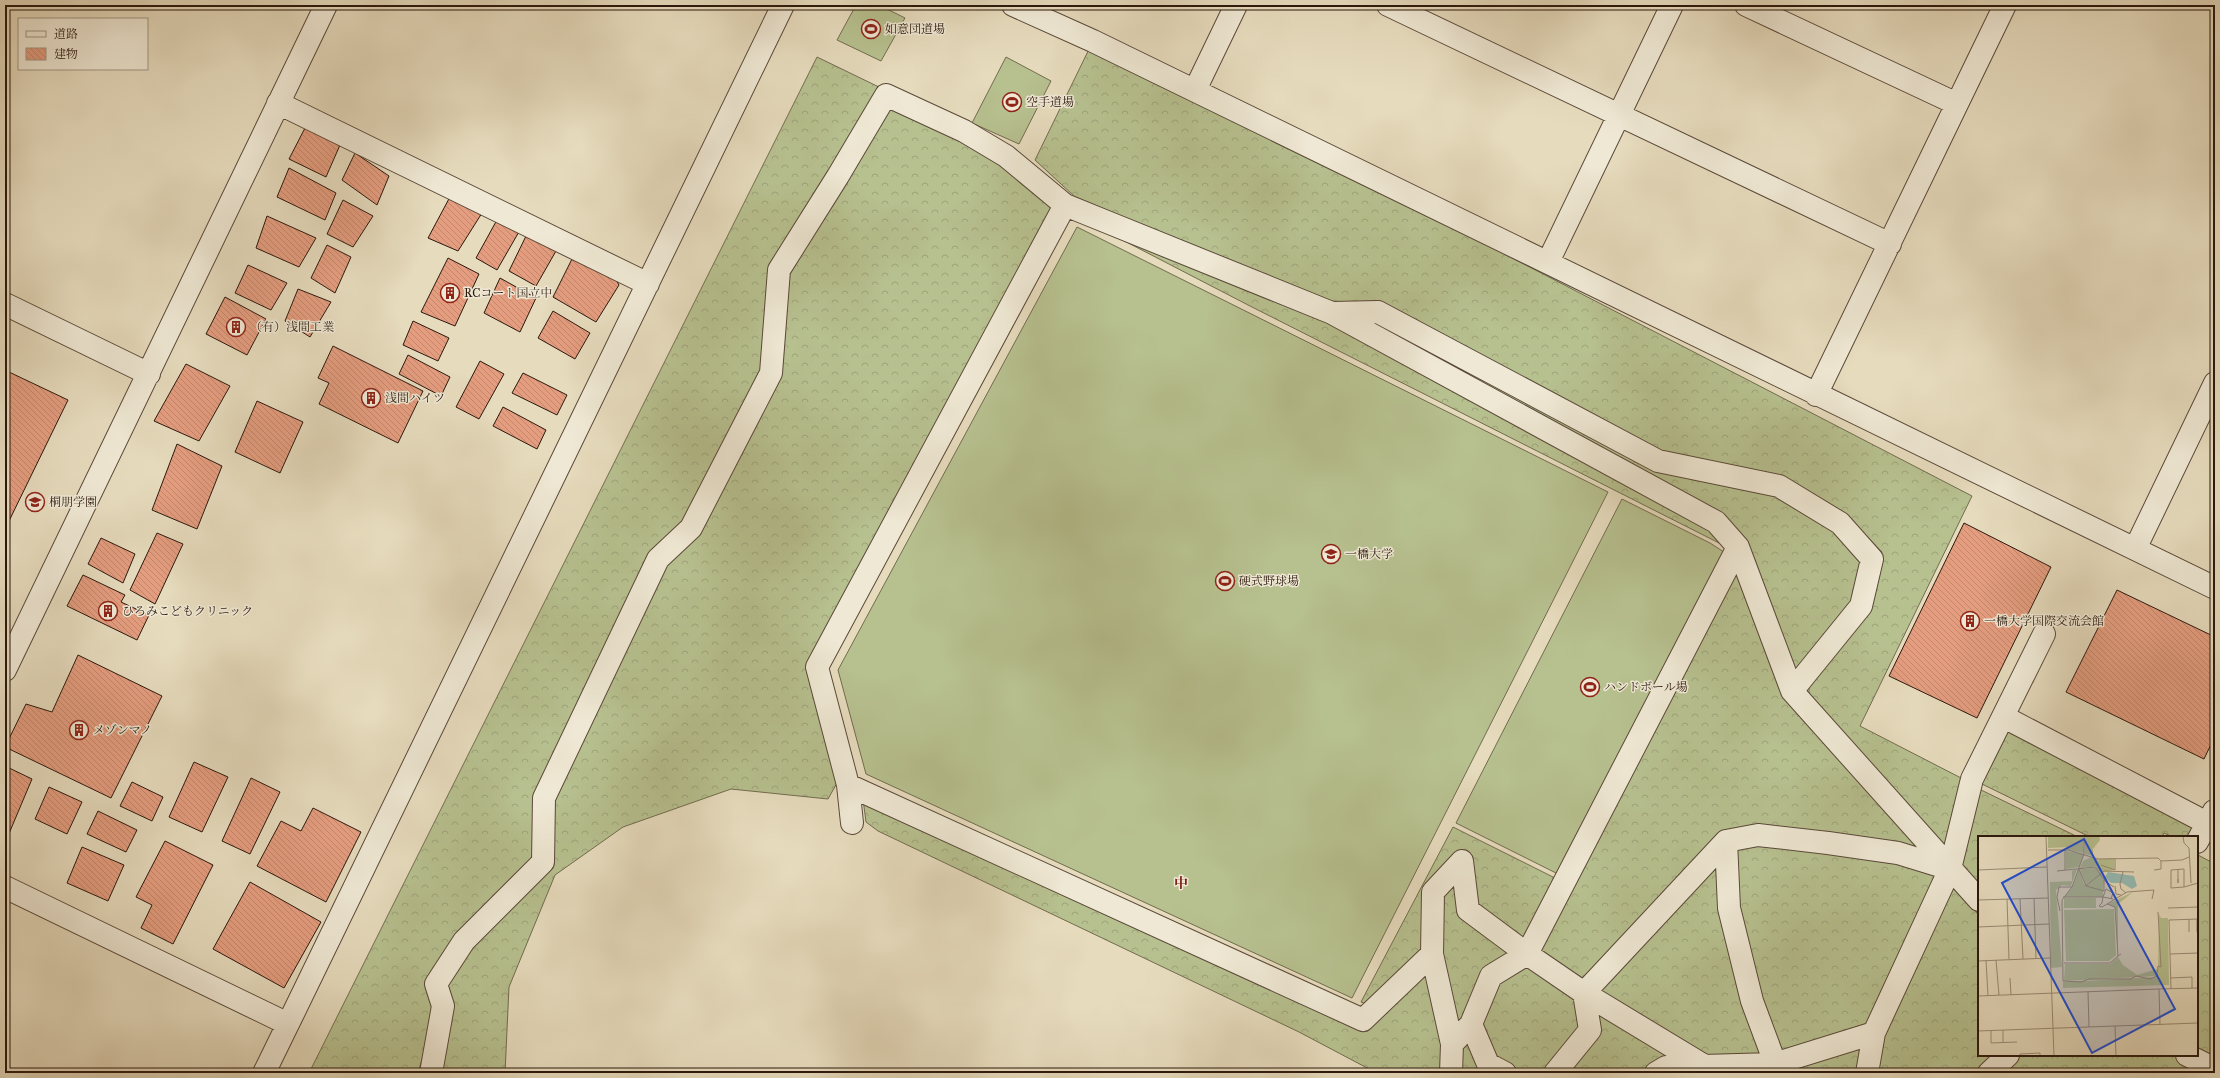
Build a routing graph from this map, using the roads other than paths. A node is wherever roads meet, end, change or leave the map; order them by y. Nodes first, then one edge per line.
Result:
1 (326, 5) edge
2 (783, 5) edge
3 (1013, 5) edge
4 (1236, 5) edge
5 (1388, 5) edge
6 (1672, 5) edge
7 (1746, 5) edge
8 (2005, 5) edge
9 (1195, 90) junction
10 (278, 103) junction
11 (1957, 104) junction
12 (1619, 116) junction
13 (1065, 205) junction
14 (1890, 244) junction
15 (1548, 262) junction
16 (648, 284) junction
17 (5, 304) edge
18 (1332, 313) junction
19 (149, 374) junction
20 (2215, 383) edge
21 (1816, 395) junction
22 (1738, 547) junction
23 (2136, 549) junction
24 (2215, 588) edge
25 (2044, 634) dead end
26 (5, 670) edge
27 (1792, 692) junction
28 (2004, 717) junction
29 (848, 785) junction
30 (852, 823) dead end
31 (2206, 825) edge
32 (1726, 841) junction
33 (1950, 868) junction
34 (5, 887) edge
35 (1978, 899) edge
36 (1432, 954) junction
37 (1527, 954) junction
38 (1584, 993) junction
39 (288, 1024) junction
40 (1471, 1024) junction
41 (1874, 1033) junction
42 (1452, 1044) junction
43 (2007, 1056) edge
44 (2189, 1056) edge
45 (1703, 1065) junction
46 (1776, 1068) edge
47 (2215, 1069) edge
48 (1494, 1070) edge
49 (264, 1073) edge
50 (431, 1073) edge
51 (1451, 1073) edge
52 (1555, 1073) edge
53 (1656, 1073) edge
54 (1867, 1073) edge
55 (1989, 1073) edge

1 - 10 street
2 - 16 street
3 - 9 street
4 - 9 street
5 - 12 street
6 - 12 street
7 - 11 street
8 - 11 street
9 - 15 street
10 - 16 street
10 - 19 street
11 - 14 street
12 - 14 street
12 - 15 street
13 - 18 street
13 - 29 street
13 - 50 street
14 - 21 street
15 - 21 street
16 - 39 street
17 - 19 street
18 - 22 street
18 - 27 street
19 - 26 street
20 - 23 street
21 - 23 street
22 - 27 street
22 - 37 street
23 - 24 street
25 - 28 street
27 - 33 street
28 - 31 street
28 - 33 street
29 - 30 street
29 - 36 street
32 - 33 street
32 - 38 street
32 - 46 street
33 - 35 street
33 - 41 street
34 - 39 street
36 - 37 street
36 - 42 street
37 - 38 street
37 - 40 street
38 - 45 street
38 - 52 street
39 - 49 street
40 - 42 street
40 - 48 street
41 - 46 street
41 - 54 street
42 - 51 street
43 - 55 street
44 - 47 street
45 - 46 street
45 - 53 street

